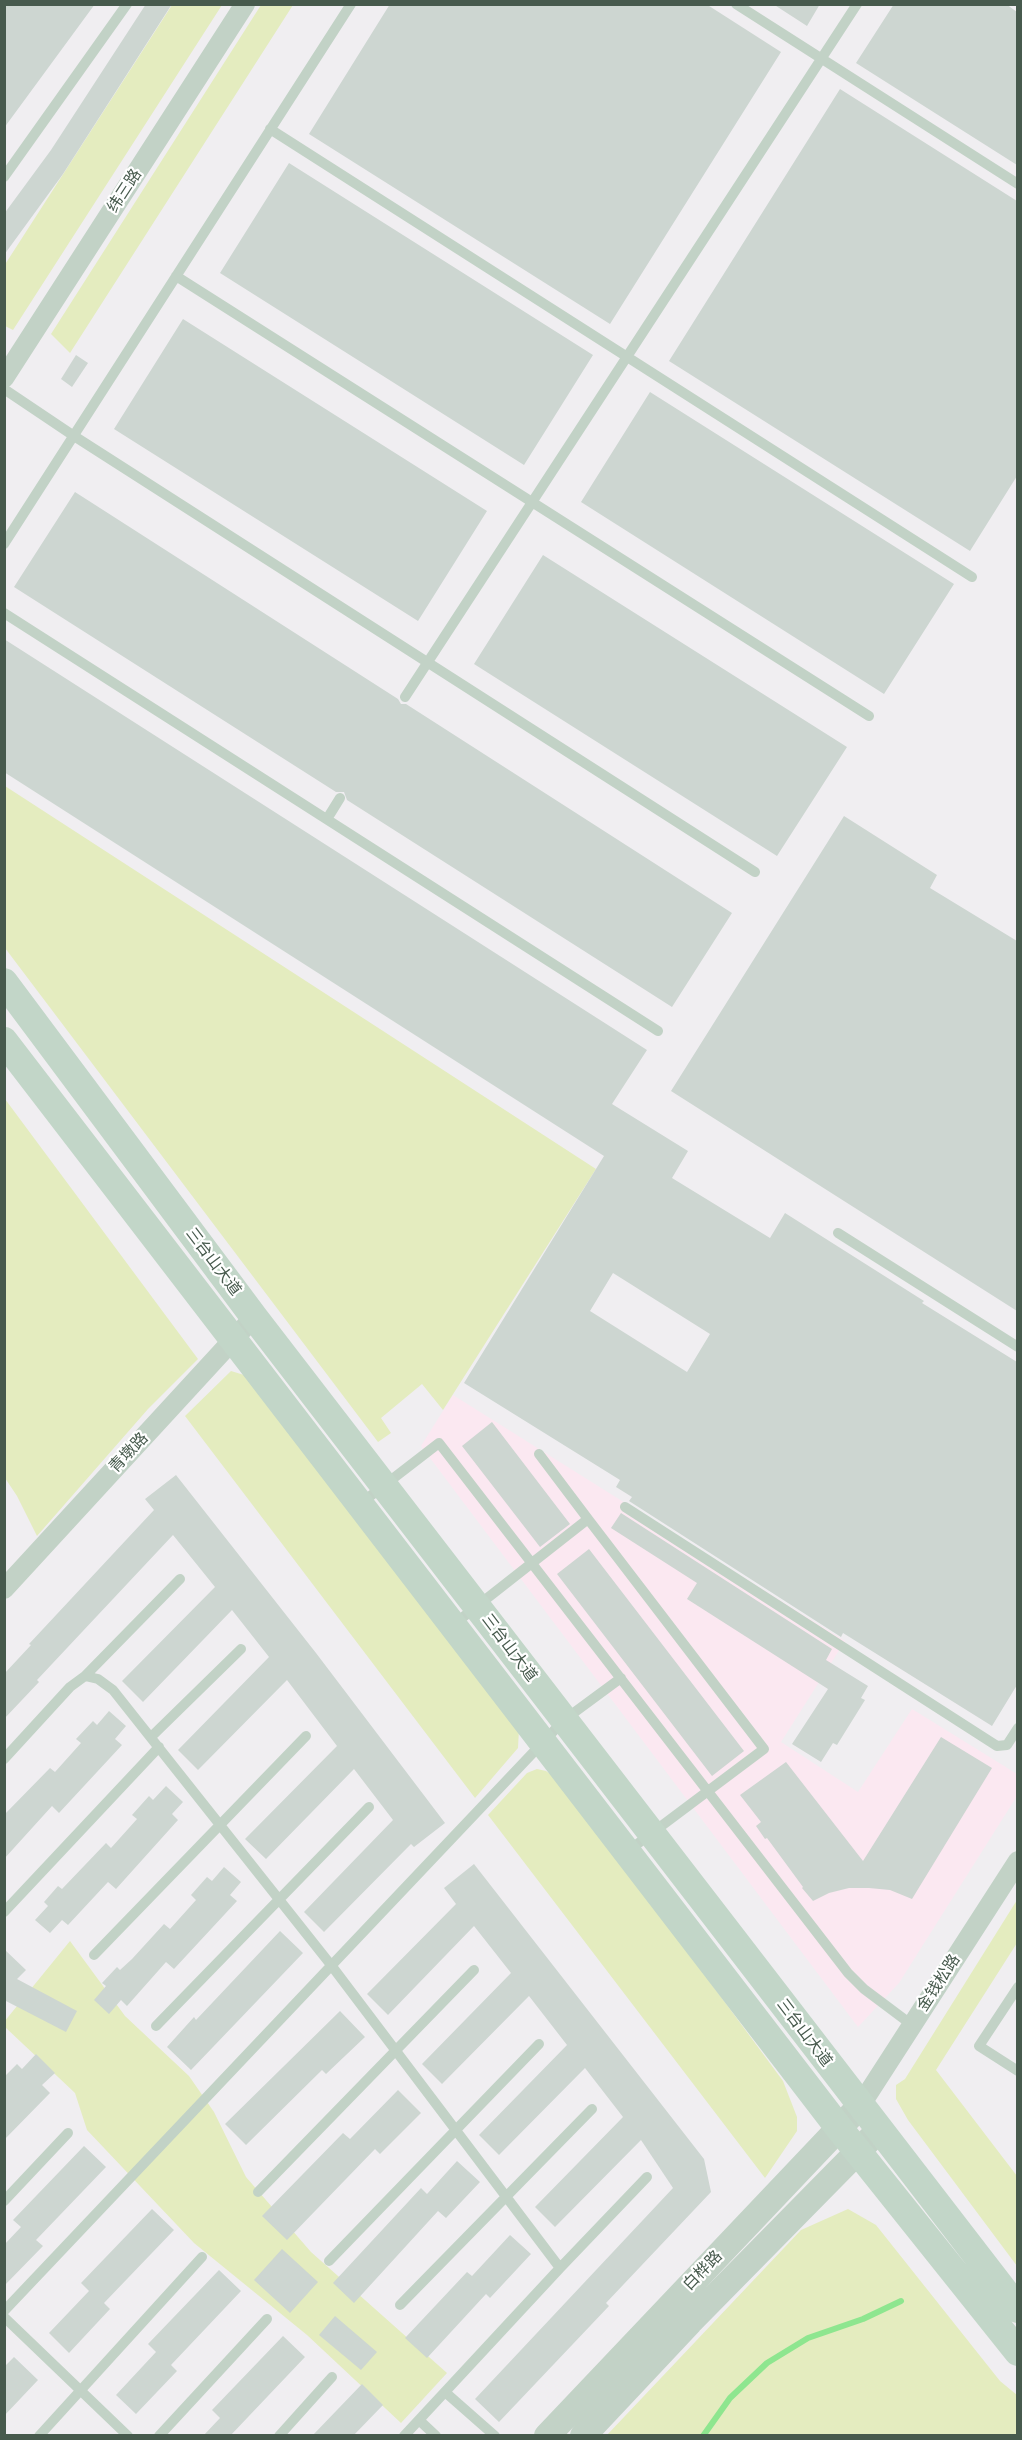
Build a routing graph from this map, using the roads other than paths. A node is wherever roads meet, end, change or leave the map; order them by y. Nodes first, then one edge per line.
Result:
1 (127, 4) edge
2 (245, 4) edge
3 (351, 4) edge
4 (736, 4) edge
5 (857, 4) edge
6 (821, 59) junction
7 (270, 129) junction
8 (4, 177) edge
9 (1017, 184) edge
10 (176, 276) junction
11 (627, 357) junction
12 (4, 378) edge
13 (4, 388) edge
14 (74, 436) junction
15 (532, 502) junction
16 (4, 544) edge
17 (972, 577) dead end
18 (4, 613) edge
19 (428, 662) junction
20 (405, 697) dead end
21 (869, 716) dead end
22 (340, 798) dead end
23 (327, 819) junction
24 (755, 872) dead end
25 (4, 982) edge
26 (658, 1031) dead end
27 (4, 1041) edge
28 (838, 1233) dead end
29 (254, 1317) junction
30 (233, 1339) junction
31 (1017, 1347) edge
32 (539, 1454) dead end
33 (384, 1486) junction
34 (360, 1504) junction
35 (625, 1508) dead end
36 (588, 1519) junction
37 (531, 1563) junction
38 (180, 1579) dead end
39 (4, 1589) edge
40 (477, 1606) junction
41 (453, 1625) junction
42 (241, 1649) dead end
43 (85, 1676) junction
44 (621, 1678) junction
45 (564, 1720) junction
46 (1017, 1728) edge
47 (306, 1736) dead end
48 (155, 1742) junction
49 (542, 1742) junction
50 (4, 1759) edge
51 (708, 1791) junction
52 (369, 1808) dead end
53 (220, 1825) junction
54 (652, 1834) junction
55 (627, 1852) junction
56 (1017, 1861) edge
57 (279, 1900) junction
58 (4, 1912) edge
59 (93, 1955) dead end
60 (331, 1965) junction
61 (474, 1970) dead end
62 (1017, 1987) edge
63 (912, 2025) junction
64 (156, 2026) dead end
65 (539, 2044) dead end
66 (396, 2051) junction
67 (1017, 2071) edge
68 (860, 2106) junction
69 (592, 2109) dead end
70 (839, 2128) junction
71 (455, 2130) junction
72 (879, 2130) junction
73 (68, 2133) dead end
74 (858, 2152) junction
75 (647, 2177) dead end
76 (258, 2192) dead end
77 (507, 2197) junction
78 (4, 2201) edge
79 (202, 2257) dead end
80 (329, 2261) dead end
81 (560, 2268) junction
82 (400, 2305) dead end
83 (1017, 2309) edge
84 (4, 2311) edge
85 (4, 2317) edge
86 (267, 2319) dead end
87 (1017, 2352) edge
88 (332, 2377) dead end
89 (80, 2390) junction
90 (445, 2392) junction
91 (419, 2420) junction
92 (39, 2436) edge
93 (128, 2436) edge
94 (159, 2436) edge
95 (279, 2436) edge
96 (404, 2436) edge
97 (436, 2436) edge
98 (495, 2436) edge
99 (547, 2436) edge
100 (583, 2436) edge

1 - 8 lane
2 - 12 street, 纬三路
3 - 7 lane
4 - 6 lane
5 - 6 lane
6 - 9 lane
6 - 11 lane
7 - 10 lane
7 - 11 lane
10 - 14 lane
10 - 15 lane
11 - 15 lane
11 - 17 lane
13 - 14 lane
14 - 16 lane
14 - 19 lane
15 - 19 lane
15 - 21 lane
18 - 23 lane
19 - 20 lane
19 - 24 lane
22 - 23 lane
23 - 26 lane
25 - 29 main road, 三台山大道
27 - 30 main road, 三台山大道
28 - 31 lane
29 - 30 street, 青墩路
29 - 33 main road, 三台山大道
30 - 34 main road, 三台山大道
30 - 39 street, 青墩路
32 - 36 lane
33 - 34 lane
33 - 37 lane
33 - 40 main road, 三台山大道
34 - 41 main road, 三台山大道
35 - 46 lane
36 - 37 lane
36 - 51 lane
37 - 40 lane
37 - 44 lane
38 - 43 lane
40 - 41 lane
40 - 45 main road, 三台山大道
41 - 49 main road, 三台山大道
42 - 48 lane
43 - 48 lane
43 - 50 lane
44 - 45 lane
44 - 51 lane
45 - 49 lane
45 - 54 main road, 三台山大道
47 - 53 lane
48 - 53 lane
48 - 58 lane
49 - 55 main road, 三台山大道
49 - 60 lane
51 - 54 lane
51 - 63 lane
52 - 57 lane
53 - 57 lane
53 - 59 lane
54 - 55 lane
54 - 68 main road, 三台山大道
55 - 70 main road, 三台山大道
56 - 63 street, 金钱松路
57 - 60 lane
57 - 64 lane
60 - 66 lane
60 - 84 lane
61 - 66 lane
62 - 67 lane
63 - 68 street, 金钱松路
65 - 71 lane
66 - 71 lane
66 - 76 lane
68 - 70 street, 白桦路
68 - 72 main road, 三台山大道
69 - 77 lane
70 - 74 main road, 三台山大道
70 - 99 street, 白桦路
71 - 77 lane
71 - 80 lane
72 - 74 street, 白桦路
72 - 83 main road, 三台山大道
73 - 78 lane
74 - 87 main road, 三台山大道
74 - 100 street, 白桦路
75 - 81 lane
77 - 81 lane
77 - 82 lane
79 - 89 lane
81 - 90 lane
85 - 89 lane
86 - 94 lane
88 - 95 lane
89 - 92 lane
89 - 93 lane
90 - 91 lane
90 - 98 lane
91 - 96 lane
91 - 97 lane

